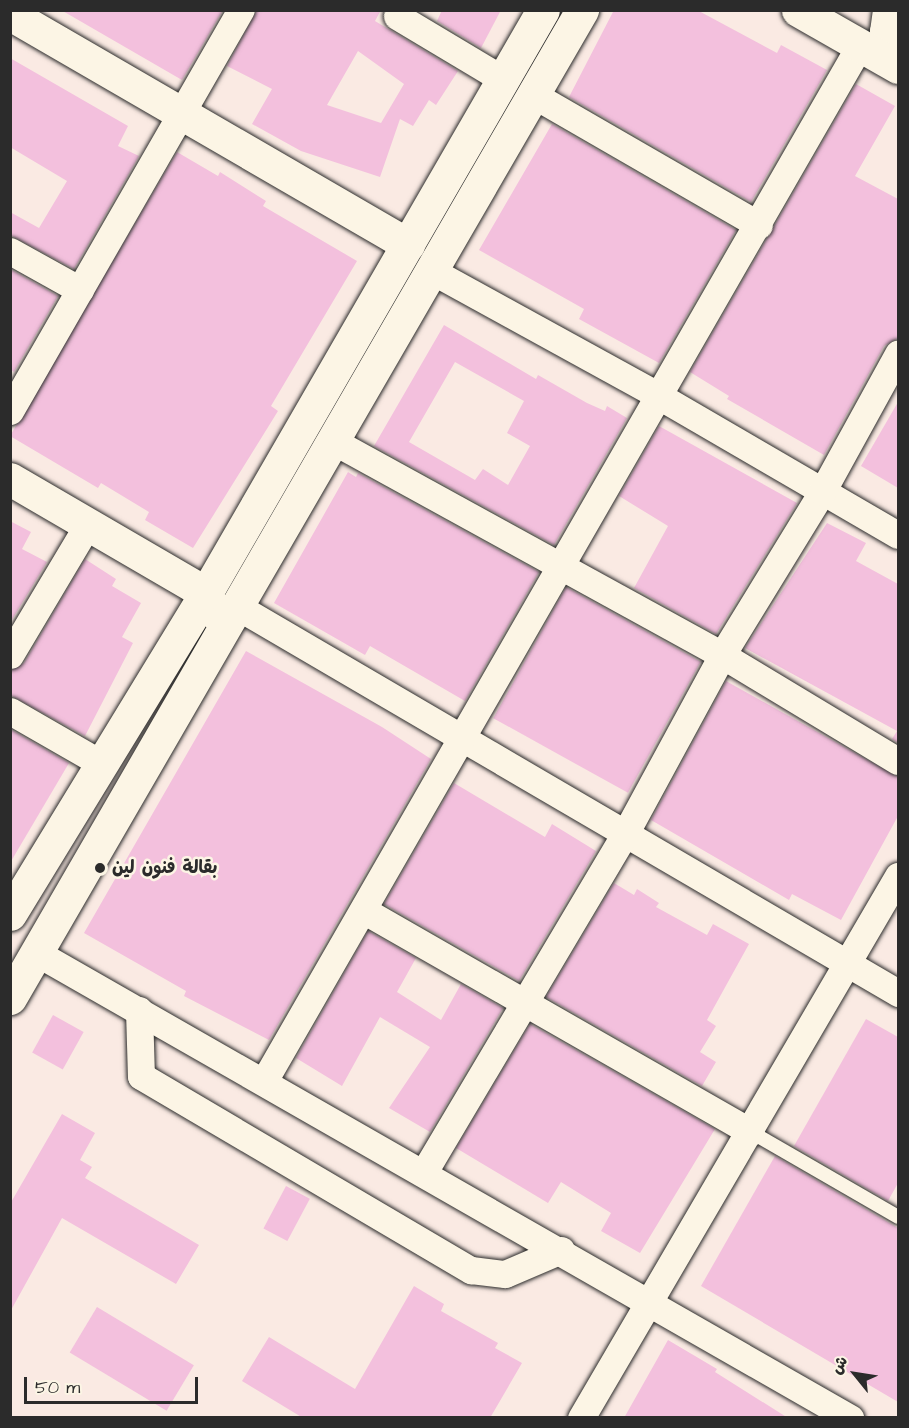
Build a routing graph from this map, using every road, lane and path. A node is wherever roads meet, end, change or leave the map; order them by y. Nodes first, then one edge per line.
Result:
1 (241, 10) edge
2 (543, 10) edge
3 (582, 10) edge
4 (798, 10) edge
5 (886, 10) edge
6 (397, 16) dead end
7 (15, 18) edge
8 (860, 45) junction
9 (893, 64) edge
10 (518, 87) junction
11 (183, 114) junction
12 (759, 225) junction
13 (408, 245) junction
14 (10, 251) edge
15 (432, 271) junction
16 (80, 290) junction
17 (898, 354) edge
18 (659, 396) junction
19 (10, 411) edge
20 (333, 441) junction
21 (10, 479) edge
22 (822, 492) junction
23 (88, 524) junction
24 (898, 535) edge
25 (562, 567) junction
26 (206, 593) junction
27 (238, 607) junction
28 (10, 655) edge
29 (722, 655) junction
30 (200, 672) junction
31 (10, 711) edge
32 (462, 737) junction
33 (898, 761) edge
34 (102, 765) junction
35 (625, 834) junction
36 (898, 876) edge
37 (363, 909) junction
38 (10, 914) edge
39 (37, 953) junction
40 (848, 962) junction
41 (898, 993) edge
42 (10, 998) edge
43 (525, 1002) junction
44 (139, 1010) junction
45 (264, 1081) junction
46 (751, 1132) junction
47 (424, 1172) junction
48 (898, 1217) edge
49 (561, 1250) junction
50 (650, 1300) junction
51 (581, 1418) edge
52 (850, 1418) edge

1 - 11 street
2 - 10 street
3 - 10 street
4 - 8 street
5 - 9 street
6 - 10 street
7 - 11 street
8 - 9 street
8 - 12 street
10 - 12 street
10 - 13 street
10 - 15 street
11 - 13 street
11 - 16 street
12 - 18 street
13 - 26 street
14 - 16 street
15 - 18 street
15 - 20 street
16 - 19 street
17 - 22 street
18 - 22 street
18 - 25 street
20 - 25 street
20 - 27 street
21 - 23 street
22 - 24 street
22 - 29 street
23 - 26 street
23 - 28 street
25 - 29 street
25 - 32 street
26 - 30 street
26 - 34 street
27 - 30 street
27 - 32 street
29 - 33 street
29 - 35 street
30 - 39 street
31 - 34 street
32 - 35 street
32 - 37 street
34 - 38 street
35 - 40 street
35 - 43 street
36 - 40 street
37 - 43 street
37 - 45 street
39 - 42 street
39 - 44 street
40 - 41 street
40 - 46 street
43 - 46 street
43 - 47 street
44 - 45 street
44 - 49 street
45 - 47 street
46 - 48 lane
46 - 50 street
47 - 49 street
49 - 50 street
50 - 51 street
50 - 52 street

